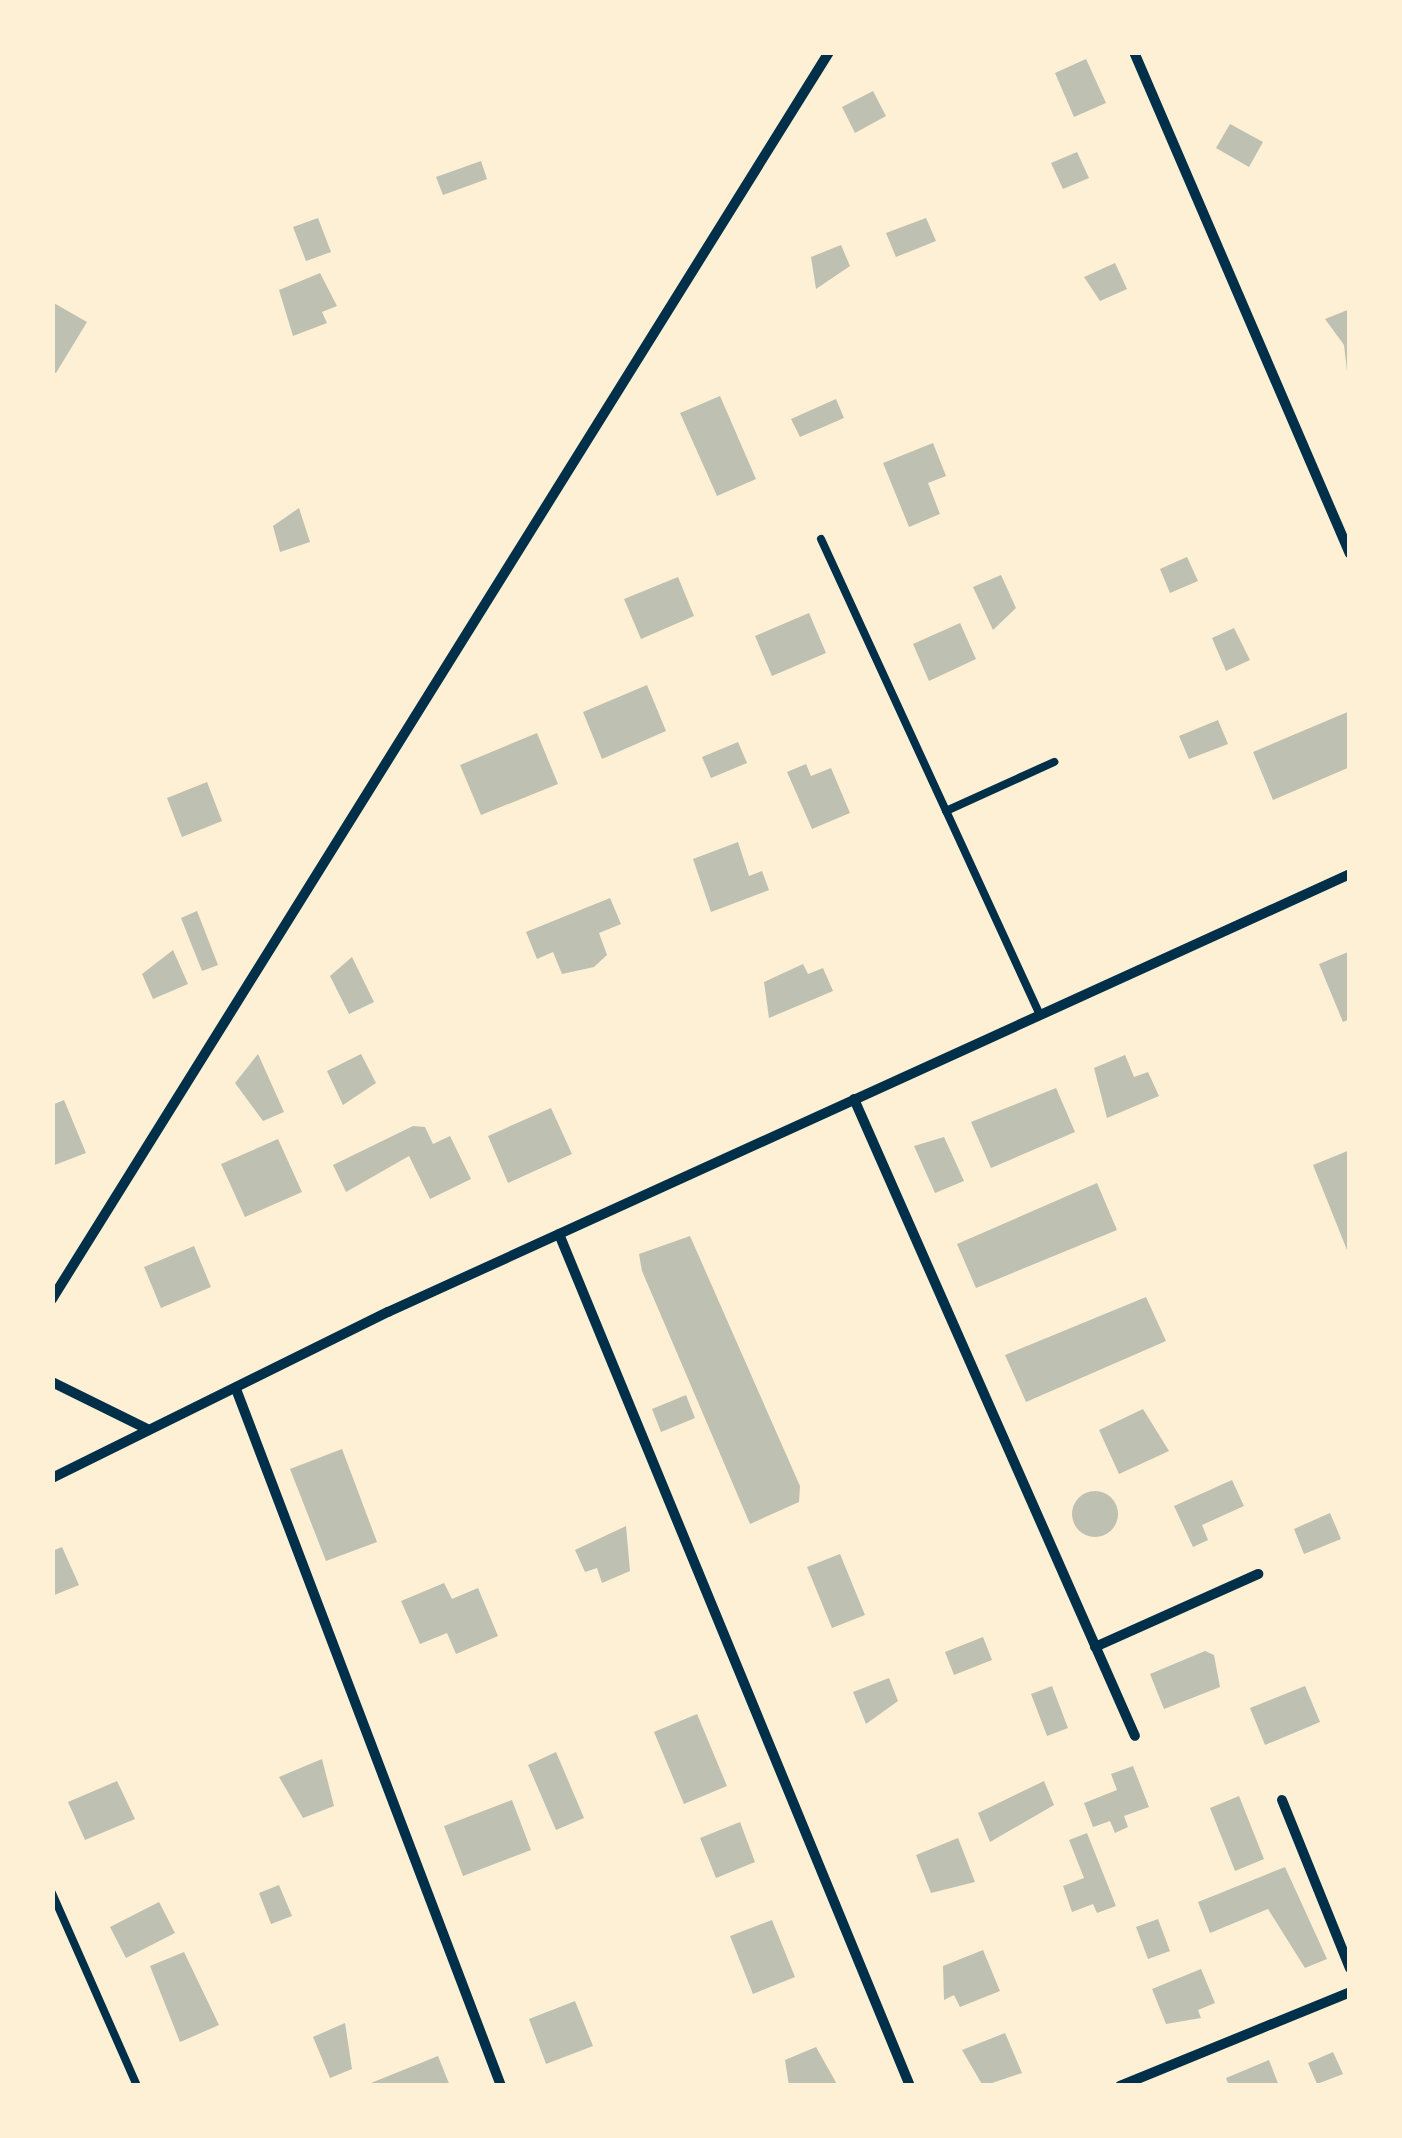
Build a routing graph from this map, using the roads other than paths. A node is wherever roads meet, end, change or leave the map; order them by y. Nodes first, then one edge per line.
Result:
1 (829, 52) edge
2 (1134, 52) edge
3 (821, 539) dead end
4 (1350, 554) edge
5 (1054, 762) dead end
6 (946, 811) junction
7 (1350, 874) edge
8 (1040, 1015) junction
9 (854, 1098) junction
10 (558, 1234) junction
11 (52, 1299) edge
12 (52, 1382) edge
13 (236, 1389) junction
14 (148, 1430) junction
15 (52, 1478) edge
16 (1258, 1574) dead end
17 (1095, 1647) junction
18 (1134, 1736) dead end
19 (1282, 1800) dead end
20 (52, 1893) edge
21 (1350, 1968) edge
22 (1350, 1992) edge
23 (138, 2086) edge
24 (500, 2086) edge
25 (910, 2086) edge
26 (1120, 2086) edge

1 - 11 street
2 - 4 street
3 - 6 lane
5 - 6 lane
6 - 8 lane
7 - 8 street
8 - 9 street
9 - 10 street
9 - 17 street
10 - 13 street
10 - 25 street
12 - 14 street
13 - 14 street
13 - 24 street
14 - 15 street
16 - 17 street
17 - 18 street
19 - 21 street
20 - 23 lane
22 - 26 street

